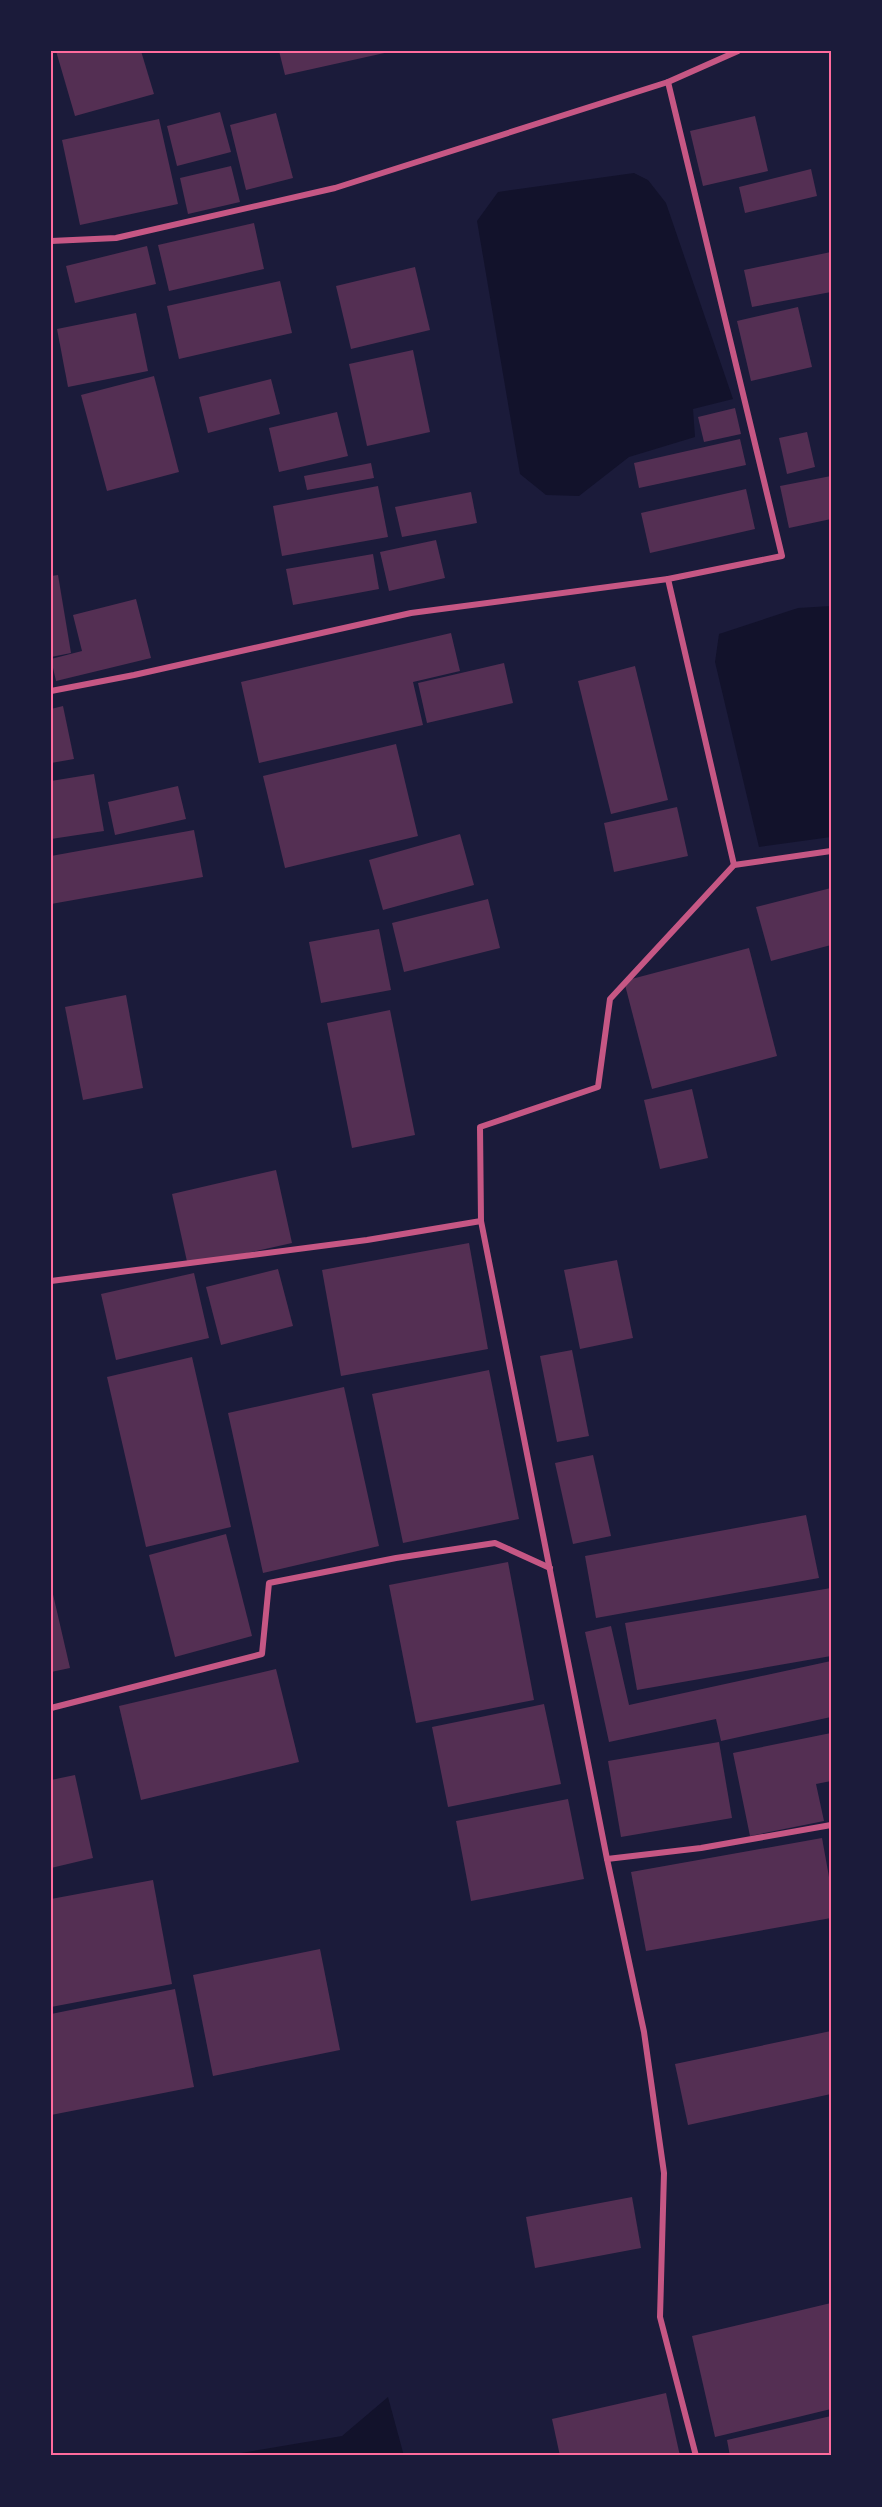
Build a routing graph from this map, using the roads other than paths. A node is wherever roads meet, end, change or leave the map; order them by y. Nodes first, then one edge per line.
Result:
1 (738, 51) edge
2 (668, 82) junction
3 (51, 241) edge
4 (668, 579) junction
5 (51, 691) edge
6 (831, 851) edge
7 (734, 865) junction
8 (481, 1221) junction
9 (51, 1281) edge
10 (550, 1568) junction
11 (51, 1708) edge
12 (831, 1825) edge
13 (607, 1858) junction
14 (696, 2456) edge

1 - 2 street
2 - 3 street
2 - 4 street
4 - 5 street
4 - 7 street
6 - 7 street
7 - 8 street
8 - 9 street
8 - 10 street
10 - 11 street
10 - 13 street
12 - 13 street
13 - 14 street

